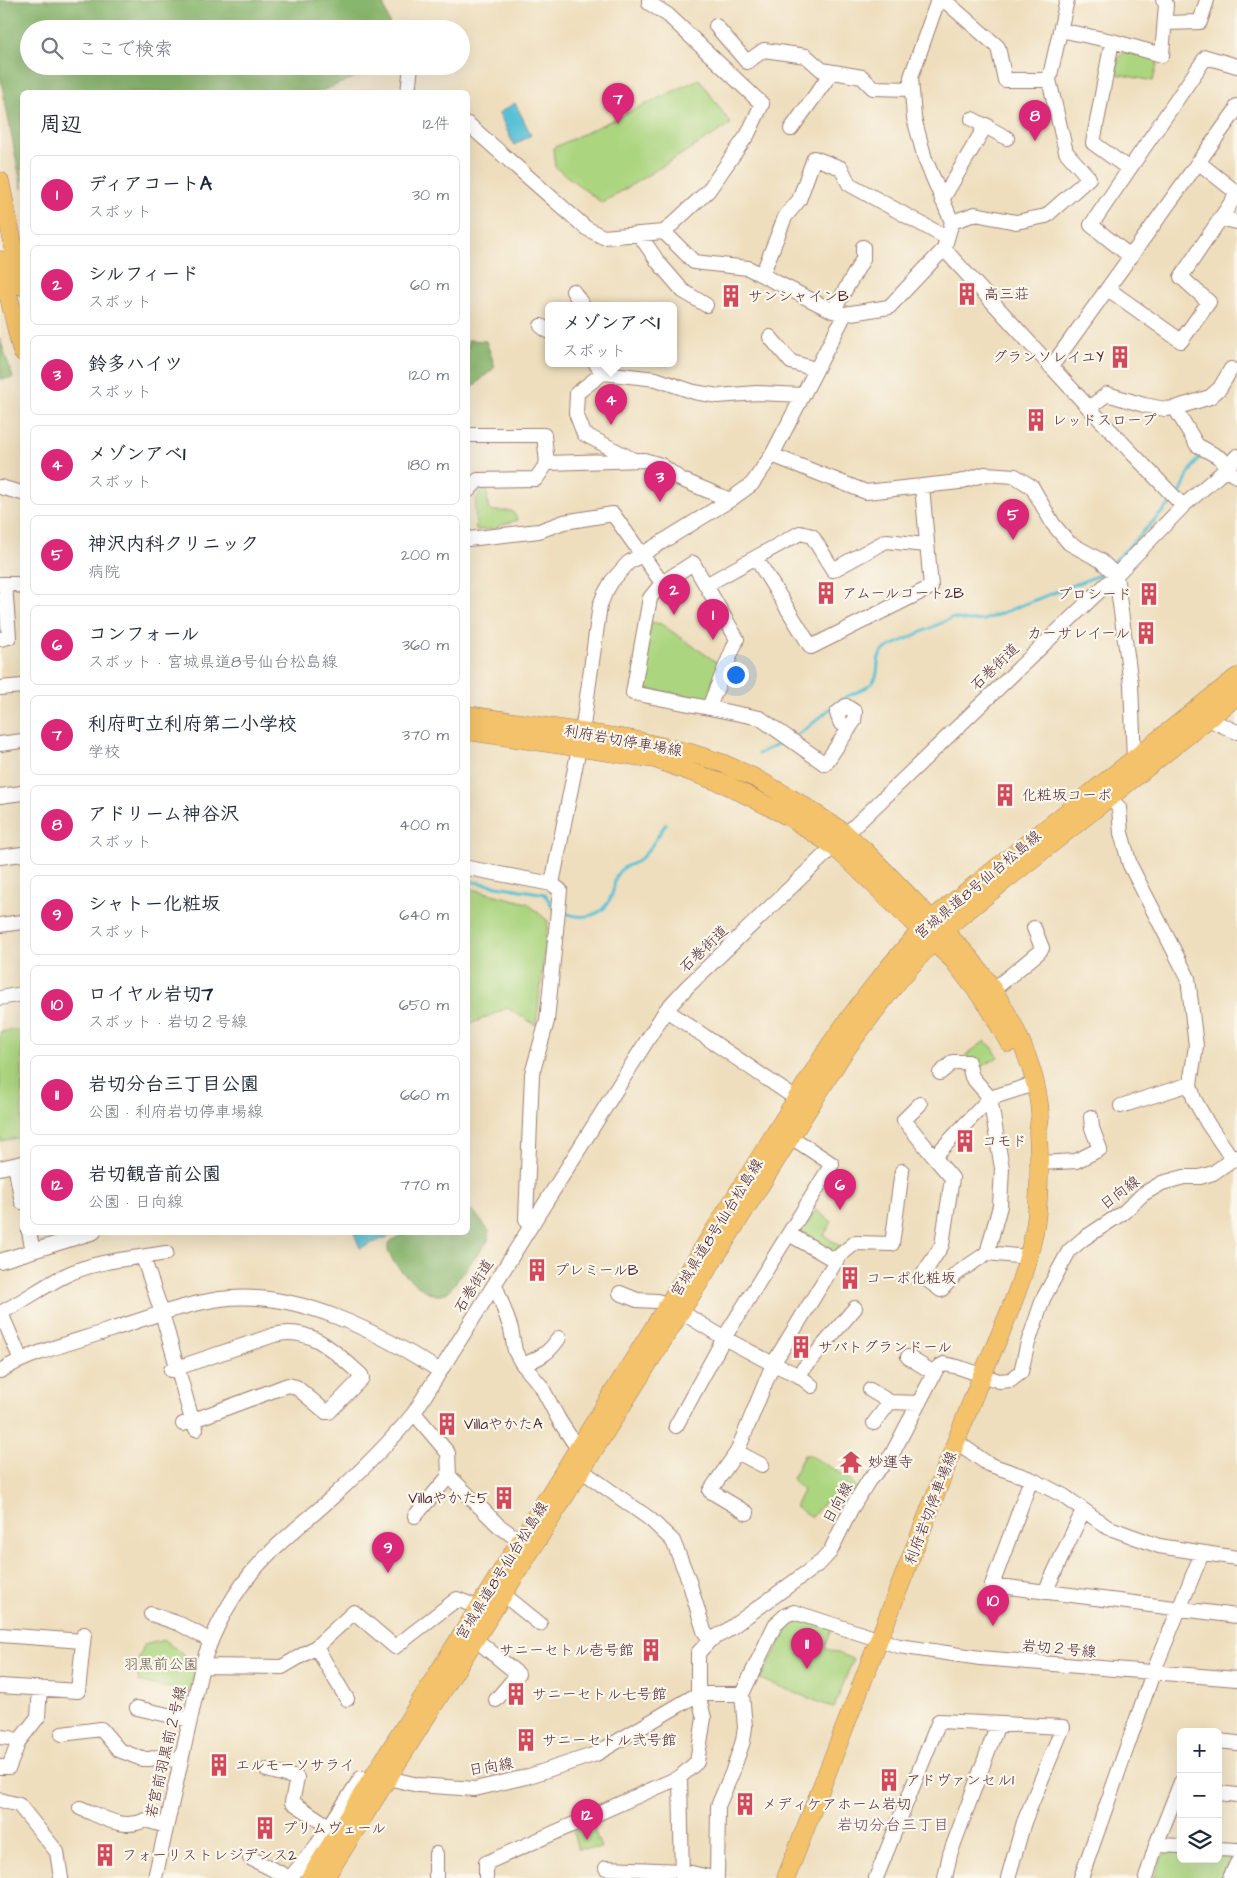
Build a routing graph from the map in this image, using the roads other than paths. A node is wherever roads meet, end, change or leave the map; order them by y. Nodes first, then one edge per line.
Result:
1 (649, 0) edge
2 (938, 0) edge
3 (944, 0) edge
4 (1067, 0) edge
5 (1163, 0) edge
6 (1207, 0) edge
7 (1165, 23) junction
8 (716, 26) dead end
9 (1060, 30) junction
10 (1112, 41) junction
11 (1237, 66) edge
12 (832, 72) junction
13 (410, 75) edge
14 (1049, 80) junction
15 (912, 89) junction
16 (408, 90) edge
17 (1237, 109) edge
18 (972, 119) dead end
19 (986, 125) junction
20 (470, 126) edge
21 (791, 129) dead end
22 (1007, 138) dead end
23 (1198, 162) junction
24 (1129, 169) junction
25 (0, 181) edge
26 (1237, 193) edge
27 (942, 200) junction
28 (1220, 218) junction
29 (952, 222) junction
30 (1237, 222) edge
31 (664, 232) junction
32 (639, 234) junction
33 (945, 244) junction
34 (863, 247) dead end
35 (1131, 257) junction
36 (0, 260) edge
37 (762, 275) junction
38 (20, 276) edge
39 (1108, 289) junction
40 (573, 291) dead end
41 (580, 302) edge
42 (706, 305) dead end
43 (839, 313) junction
44 (770, 337) dead end
45 (20, 344) edge
46 (1051, 367) junction
47 (600, 368) edge
48 (815, 369) junction
49 (1232, 369) dead end
50 (802, 395) junction
51 (1089, 408) junction
52 (1175, 408) junction
53 (470, 435) edge
54 (772, 455) junction
55 (1237, 456) edge
56 (635, 461) junction
57 (547, 463) junction
58 (1231, 473) edge
59 (922, 486) junction
60 (0, 487) edge
61 (470, 489) edge
62 (20, 493) edge
63 (730, 500) junction
64 (1178, 501) junction
65 (470, 539) edge
66 (926, 546) junction
67 (641, 554) junction
68 (756, 558) junction
69 (1111, 570) junction
70 (662, 583) junction
71 (3, 584) edge
72 (20, 586) edge
73 (706, 586) junction
74 (0, 639) edge
75 (1237, 677) edge
76 (20, 686) edge
77 (0, 688) edge
78 (1237, 696) edge
79 (710, 707) junction
80 (470, 715) edge
81 (1208, 719) junction
82 (848, 729) dead end
83 (470, 731) edge
84 (1237, 732) edge
85 (580, 740) junction
86 (20, 741) edge
87 (0, 744) edge
88 (1134, 760) junction
89 (20, 793) edge
90 (0, 796) edge
91 (1110, 797) junction
92 (846, 833) junction
93 (833, 846) junction
94 (20, 854) edge
95 (0, 857) edge
96 (470, 868) edge
97 (552, 884) junction
98 (20, 922) edge
99 (0, 925) edge
100 (1034, 928) dead end
101 (932, 930) junction
102 (993, 990) junction
103 (20, 994) edge
104 (0, 998) edge
105 (666, 1010) junction
106 (940, 1073) dead end
107 (1190, 1084) junction
108 (1025, 1087) junction
109 (990, 1098) junction
110 (798, 1100) junction
111 (920, 1104) dead end
112 (1121, 1106) dead end
113 (1091, 1117) dead end
114 (1038, 1129) junction
115 (791, 1137) junction
116 (934, 1157) junction
117 (1235, 1158) edge
118 (1040, 1163) junction
119 (19, 1164) edge
120 (0, 1168) edge
121 (902, 1171) dead end
122 (20, 1177) edge
123 (530, 1226) junction
124 (789, 1234) junction
125 (30, 1235) edge
126 (84, 1235) edge
127 (33, 1251) junction
128 (166, 1253) dead end
129 (987, 1253) junction
130 (143, 1257) junction
131 (1027, 1257) junction
132 (0, 1261) edge
133 (836, 1261) junction
134 (495, 1284) junction
135 (620, 1293) dead end
136 (675, 1308) junction
137 (855, 1308) dead end
138 (0, 1313) edge
139 (162, 1313) junction
140 (559, 1338) dead end
141 (724, 1338) junction
142 (908, 1357) dead end
143 (21, 1360) junction
144 (773, 1364) junction
145 (523, 1365) junction
146 (174, 1368) junction
147 (0, 1371) edge
148 (440, 1371) junction
149 (934, 1373) junction
150 (798, 1375) junction
151 (982, 1375) junction
152 (812, 1386) dead end
153 (870, 1390) dead end
154 (890, 1402) junction
155 (919, 1403) junction
156 (414, 1413) junction
157 (874, 1423) dead end
158 (676, 1426) dead end
159 (957, 1442) junction
160 (578, 1449) junction
161 (737, 1452) junction
162 (762, 1465) dead end
163 (581, 1470) junction
164 (449, 1476) junction
165 (1030, 1479) junction
166 (1083, 1511) junction
167 (747, 1513) dead end
168 (415, 1516) dead end
169 (285, 1540) joint
170 (520, 1541) junction
171 (1202, 1553) junction
172 (1237, 1558) edge
173 (1045, 1592) junction
174 (503, 1594) junction
175 (479, 1608) junction
176 (1179, 1608) junction
177 (151, 1614) dead end
178 (1237, 1616) edge
179 (540, 1624) dead end
180 (0, 1635) edge
181 (475, 1639) junction
182 (710, 1640) junction
183 (880, 1640) junction
184 (211, 1641) junction
185 (316, 1647) junction
186 (202, 1666) junction
187 (1153, 1673) junction
188 (1237, 1679) edge
189 (0, 1686) edge
190 (40, 1688) junction
191 (698, 1694) junction
192 (742, 1694) junction
193 (347, 1699) dead end
194 (496, 1700) dead end
195 (137, 1708) dead end
196 (190, 1720) junction
197 (998, 1724) junction
198 (62, 1734) dead end
199 (0, 1737) edge
200 (1222, 1741) edge
201 (19, 1742) junction
202 (1237, 1742) edge
203 (181, 1761) junction
204 (0, 1767) edge
205 (267, 1770) dead end
206 (680, 1777) junction
207 (380, 1784) junction
208 (1222, 1793) edge
209 (1177, 1795) edge
210 (1237, 1795) edge
211 (0, 1800) edge
212 (80, 1808) dead end
213 (166, 1826) junction
214 (330, 1827) junction
215 (1156, 1845) junction
216 (1177, 1846) edge
217 (1222, 1849) edge
218 (1237, 1850) edge
219 (436, 1854) dead end
220 (250, 1858) dead end
221 (1237, 1863) edge
222 (606, 1868) dead end
223 (682, 1875) edge
224 (61, 1878) edge
225 (155, 1878) edge
226 (290, 1878) edge
227 (310, 1878) edge
228 (325, 1878) edge
229 (436, 1878) edge
230 (486, 1878) edge
231 (713, 1878) edge
232 (717, 1878) edge
233 (786, 1878) edge
234 (876, 1878) edge
235 (945, 1878) edge
236 (1008, 1878) edge
237 (1082, 1878) edge
238 (1146, 1878) edge
239 (1230, 1878) edge

1 - 31 street
2 - 15 street
3 - 14 street
4 - 9 street
5 - 7 street
6 - 7 street
7 - 10 street
8 - 12 street
9 - 10 street
9 - 14 street
10 - 24 street
11 - 24 street
12 - 15 street
12 - 21 street
13 - 16 street
14 - 29 street
15 - 27 street
17 - 23 street
18 - 19 street
19 - 22 street
19 - 27 street
20 - 32 street
23 - 26 street
23 - 35 street
24 - 35 street
25 - 38 main road
26 - 28 street
27 - 29 street
28 - 30 street
28 - 39 street
29 - 33 street
31 - 32 street
31 - 37 street
32 - 42 street
33 - 37 street
33 - 43 street
33 - 46 street
34 - 43 street
35 - 39 street
36 - 45 main road
37 - 43 street
39 - 46 street
40 - 41 street
43 - 48 street
44 - 48 street
46 - 51 street
47 - 50 street
47 - 56 street
48 - 50 street
49 - 52 street
50 - 54 street
51 - 52 street
51 - 64 street
52 - 58 street
53 - 57 street
54 - 59 street
54 - 63 street
55 - 58 street, 石巻街道
56 - 57 street
56 - 63 street
57 - 61 street
58 - 64 street, 石巻街道
59 - 66 street
59 - 69 street
60 - 62 street
63 - 67 street
64 - 69 street, 石巻街道
65 - 67 street
66 - 68 street
66 - 68 street
67 - 70 street
67 - 85 street
68 - 73 street
69 - 88 street
69 - 92 street, 石巻街道
70 - 73 street
70 - 79 street
71 - 72 street
71 - 74 street
73 - 79 street
75 - 88 main road, 宮城県道8号仙台松島線
76 - 77 street
78 - 81 main road, 宮城県道8号仙台松島線
79 - 82 street
80 - 85 main road, 利府岩切停車場線
81 - 84 street
81 - 91 main road, 宮城県道8号仙台松島線
83 - 85 main road, 利府岩切停車場線
85 - 92 main road, 利府岩切停車場線
85 - 93 main road, 利府岩切停車場線
85 - 97 street
86 - 87 street
88 - 101 main road, 宮城県道8号仙台松島線
89 - 90 street
91 - 101 main road, 宮城県道8号仙台松島線
91 - 107 street
92 - 93 street, 石巻街道
92 - 101 main road, 利府岩切停車場線
93 - 101 main road, 利府岩切停車場線
93 - 105 street, 石巻街道
94 - 95 street
96 - 97 street
97 - 123 street
98 - 99 street
100 - 102 street
101 - 102 main road, 利府岩切停車場線
101 - 108 main road, 利府岩切停車場線
101 - 110 main road, 宮城県道8号仙台松島線
101 - 115 main road, 宮城県道8号仙台松島線
102 - 114 main road, 利府岩切停車場線
103 - 104 street
105 - 110 street
105 - 123 street, 石巻街道
106 - 109 street
107 - 112 street
107 - 117 street
108 - 109 street
108 - 114 main road, 利府岩切停車場線
109 - 116 street
109 - 129 street
110 - 136 main road, 宮城県道8号仙台松島線
111 - 116 street
113 - 118 street
114 - 118 main road, 利府岩切停車場線
115 - 124 street
115 - 136 main road, 宮城県道8号仙台松島線
116 - 129 street
117 - 151 street, 日向線
118 - 131 main road, 利府岩切停車場線
119 - 120 street
119 - 122 street
121 - 133 street
123 - 134 street, 石巻街道
124 - 133 street
124 - 141 street
125 - 127 street
126 - 127 street
127 - 132 street
128 - 130 street
129 - 131 street
130 - 138 street
130 - 139 street
131 - 151 main road, 利府岩切停車場線
133 - 144 street
134 - 145 street
134 - 148 street, 石巻街道
135 - 136 street
136 - 141 street
136 - 160 main road, 宮城県道8号仙台松島線
136 - 163 main road, 宮城県道8号仙台松島線
137 - 150 street
138 - 143 street
139 - 143 street
139 - 146 street
139 - 148 street
140 - 145 street
141 - 144 street
141 - 158 street
142 - 149 street
143 - 147 street
144 - 150 street
144 - 161 street
145 - 160 street
146 - 146 street
148 - 156 street, 石巻街道
149 - 151 street, 日向線
149 - 155 street, 日向線
150 - 152 street
151 - 159 main road, 利府岩切停車場線
153 - 154 street
154 - 155 street
154 - 157 street
155 - 182 street, 日向線
156 - 164 street
156 - 169 street, 石巻街道
159 - 165 street
159 - 183 main road, 利府岩切停車場線
160 - 170 main road, 宮城県道8号仙台松島線
161 - 162 street
161 - 167 street
163 - 174 main road, 宮城県道8号仙台松島線
163 - 182 street
164 - 168 street
164 - 170 street
165 - 166 street
165 - 173 street
166 - 171 street
166 - 173 street
169 - 184 street, 若宮前羽黒前２号線
170 - 175 main road, 宮城県道8号仙台松島線
171 - 172 street
171 - 176 street
173 - 176 street
174 - 179 street
174 - 181 main road, 宮城県道8号仙台松島線
175 - 185 street
175 - 207 main road, 宮城県道8号仙台松島線
176 - 178 street
176 - 187 street
177 - 184 street
180 - 190 street
181 - 194 street
181 - 207 main road, 宮城県道8号仙台松島線
182 - 191 street, 日向線
183 - 187 street, 岩切２号線
183 - 192 street, 岩切２号線
183 - 233 main road, 利府岩切停車場線
184 - 186 street, 若宮前羽黒前２号線
185 - 186 street
185 - 193 street
186 - 196 street, 若宮前羽黒前２号線
187 - 188 street, 岩切２号線
187 - 237 street
189 - 190 street
190 - 201 street
191 - 192 street
191 - 206 street
191 - 207 street, 日向線
192 - 232 street
195 - 196 street
196 - 203 street, 若宮前羽黒前２号線
197 - 234 street
197 - 235 street
197 - 236 street
198 - 203 street
199 - 201 street
200 - 202 street
201 - 204 street
203 - 213 street, 若宮前羽黒前２号線
205 - 214 street
206 - 223 street
206 - 230 street
207 - 214 street
207 - 227 main road, 宮城県道8号仙台松島線
207 - 228 main road, 宮城県道8号仙台松島線
208 - 210 street
209 - 215 street
211 - 224 street
212 - 213 street
213 - 225 street, 若宮前羽黒前２号線
214 - 226 street
215 - 216 street
215 - 238 street
217 - 218 street
219 - 229 street
220 - 226 street
221 - 239 street
222 - 223 street
223 - 231 street

